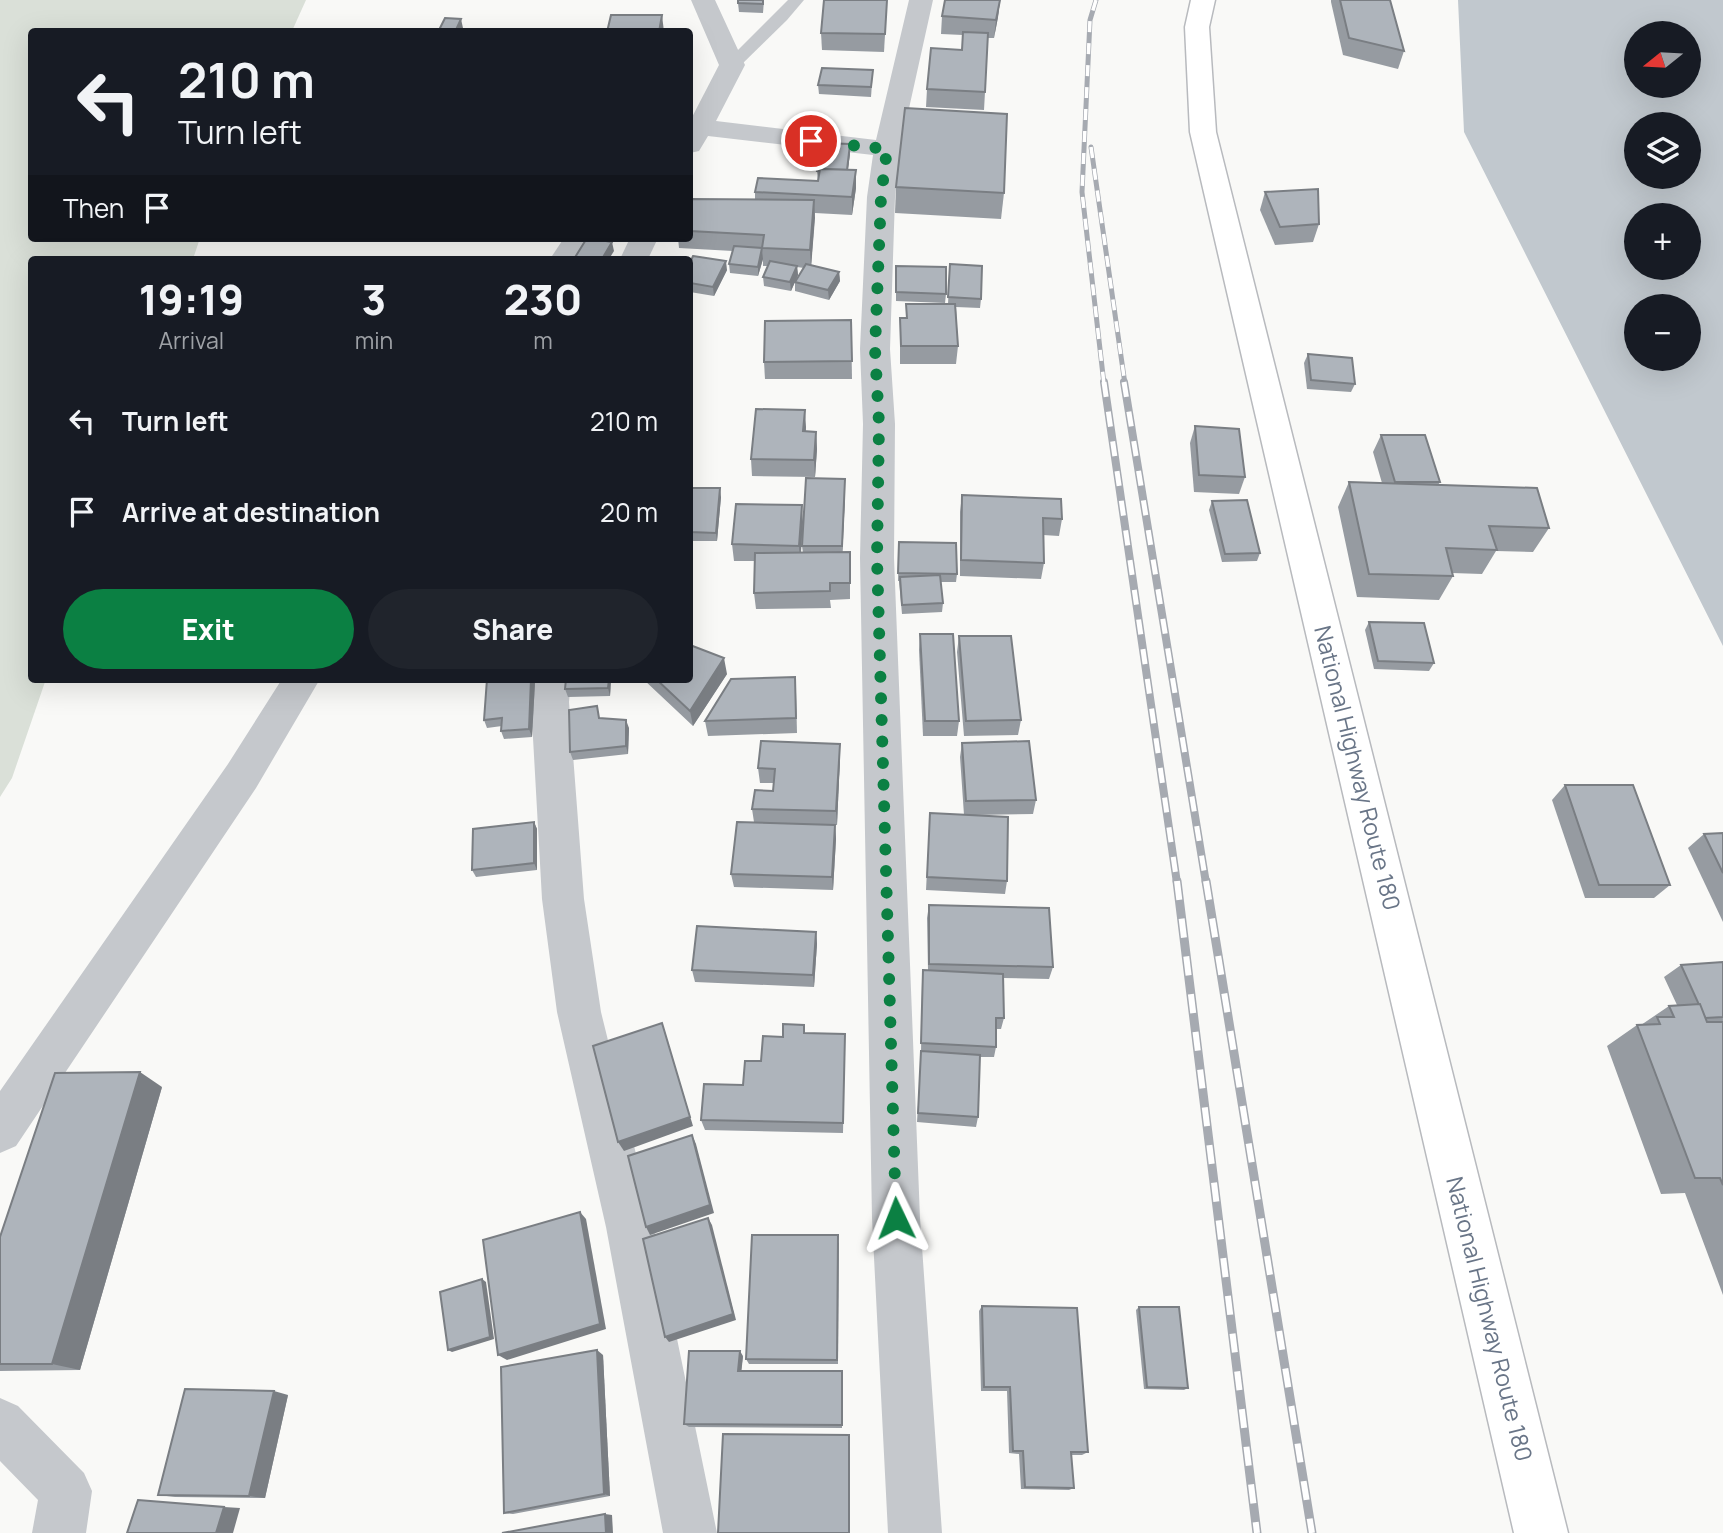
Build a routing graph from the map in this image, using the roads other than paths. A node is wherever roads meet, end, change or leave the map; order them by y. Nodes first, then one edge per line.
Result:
1 (703, 0) edge
2 (796, 0) edge
3 (921, 0) edge
4 (1203, 0) edge
5 (732, 65) junction
6 (693, 135) edge
7 (887, 149) junction
8 (300, 683) edge
9 (552, 683) edge
10 (0, 1130) edge
11 (0, 1424) edge
12 (59, 1533) edge
13 (690, 1533) edge
14 (915, 1533) edge
15 (1541, 1533) edge

1 - 5 street
2 - 5 lane
3 - 7 street
4 - 15 highway, National Highway Route 180
5 - 6 street
6 - 7 street
7 - 14 street
8 - 10 street
9 - 13 street
11 - 12 street

